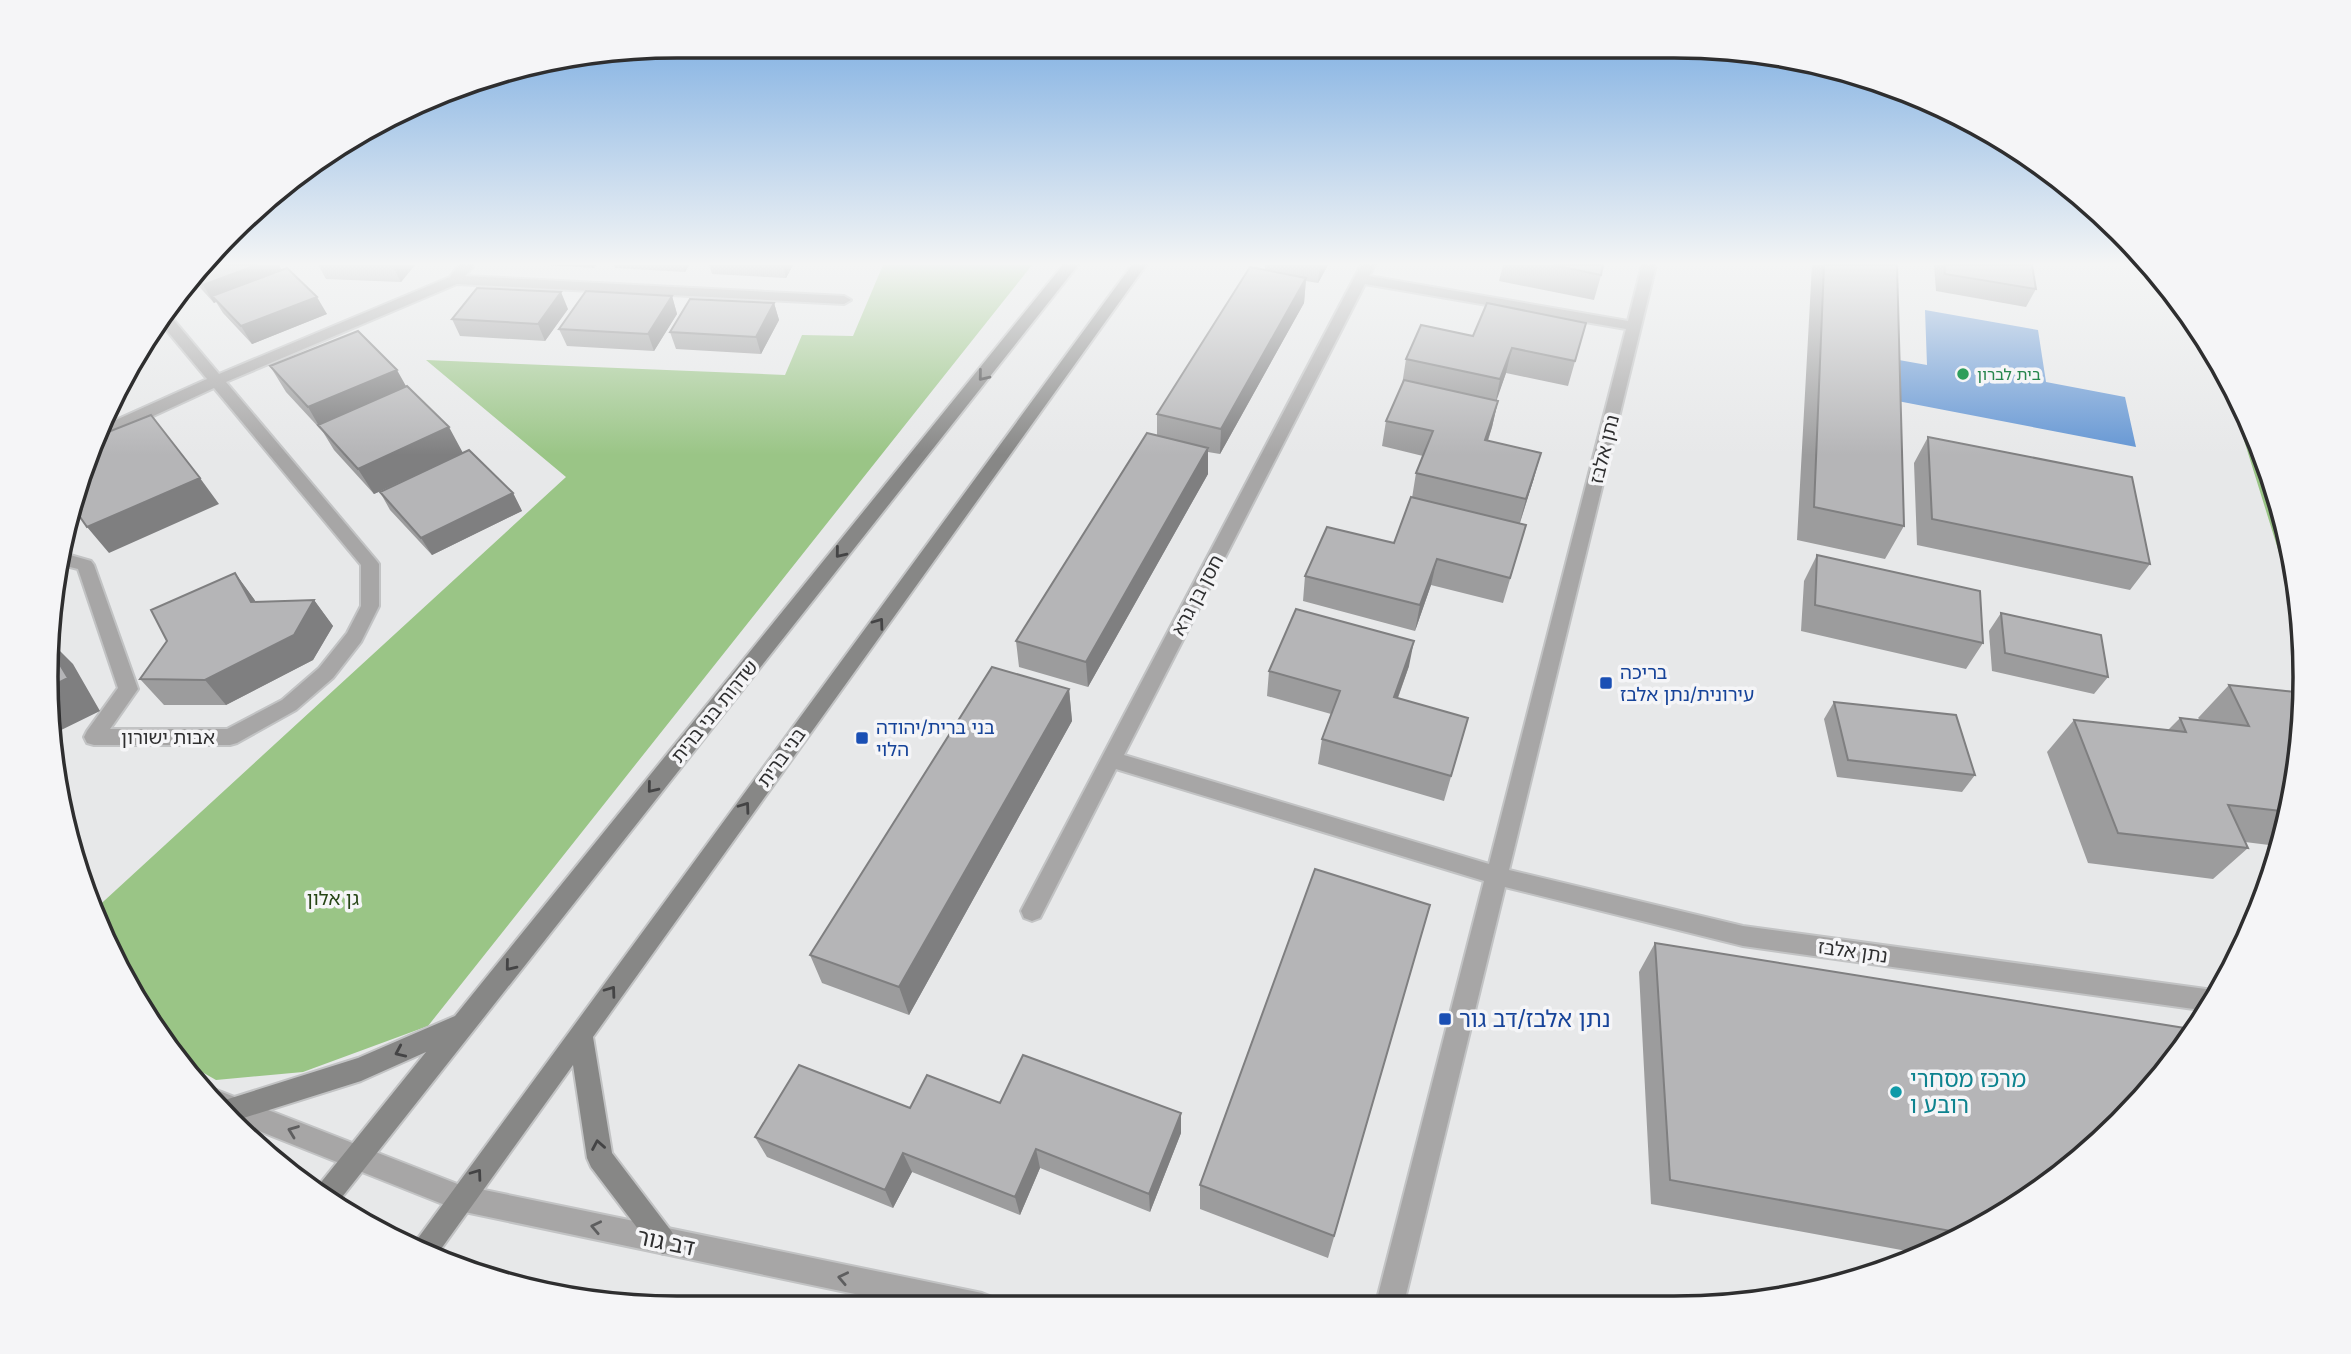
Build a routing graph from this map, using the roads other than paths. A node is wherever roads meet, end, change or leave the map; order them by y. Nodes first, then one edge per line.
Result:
1 (173, 328) edge
2 (341, 328) edge
3 (1020, 328) edge
4 (1093, 328) edge
5 (1336, 328) edge
6 (1633, 328) edge
7 (218, 380) junction
8 (110, 429) edge
9 (69, 561) edge
10 (1111, 759) junction
11 (1497, 876) junction
12 (1032, 911) dead end
13 (2202, 1000) edge
14 (463, 1024) junction
15 (580, 1034) junction
16 (234, 1109) joint
17 (356, 1156) junction
18 (330, 1190) edge
19 (460, 1198) junction
20 (663, 1241) junction
21 (428, 1244) edge
22 (929, 1296) edge
23 (1392, 1296) edge

1 - 7 street, אבות ישורון
2 - 7 street
3 -> 14 main road, שדרות בני ברית
15 -> 4 main road, בני ברית
5 - 10 street, חסן בן גרא
6 - 11 street, נתן אלבז
7 - 8 street
7 - 9 street, אבות ישורון
10 - 11 street, נתן אלבז
10 - 12 street, חסן בן גרא
11 - 13 street, נתן אלבז
11 - 23 street, נתן אלבז
14 -> 16 main road
14 - 17 main road, שדרות בני ברית
19 -> 15 main road, בני ברית
20 -> 15 main road
17 -> 16 street, דב גור
17 - 18 main road
17 - 19 street, דב גור
20 -> 19 street, דב גור
19 - 21 main road, בני ברית
22 -> 20 street, דב גור

